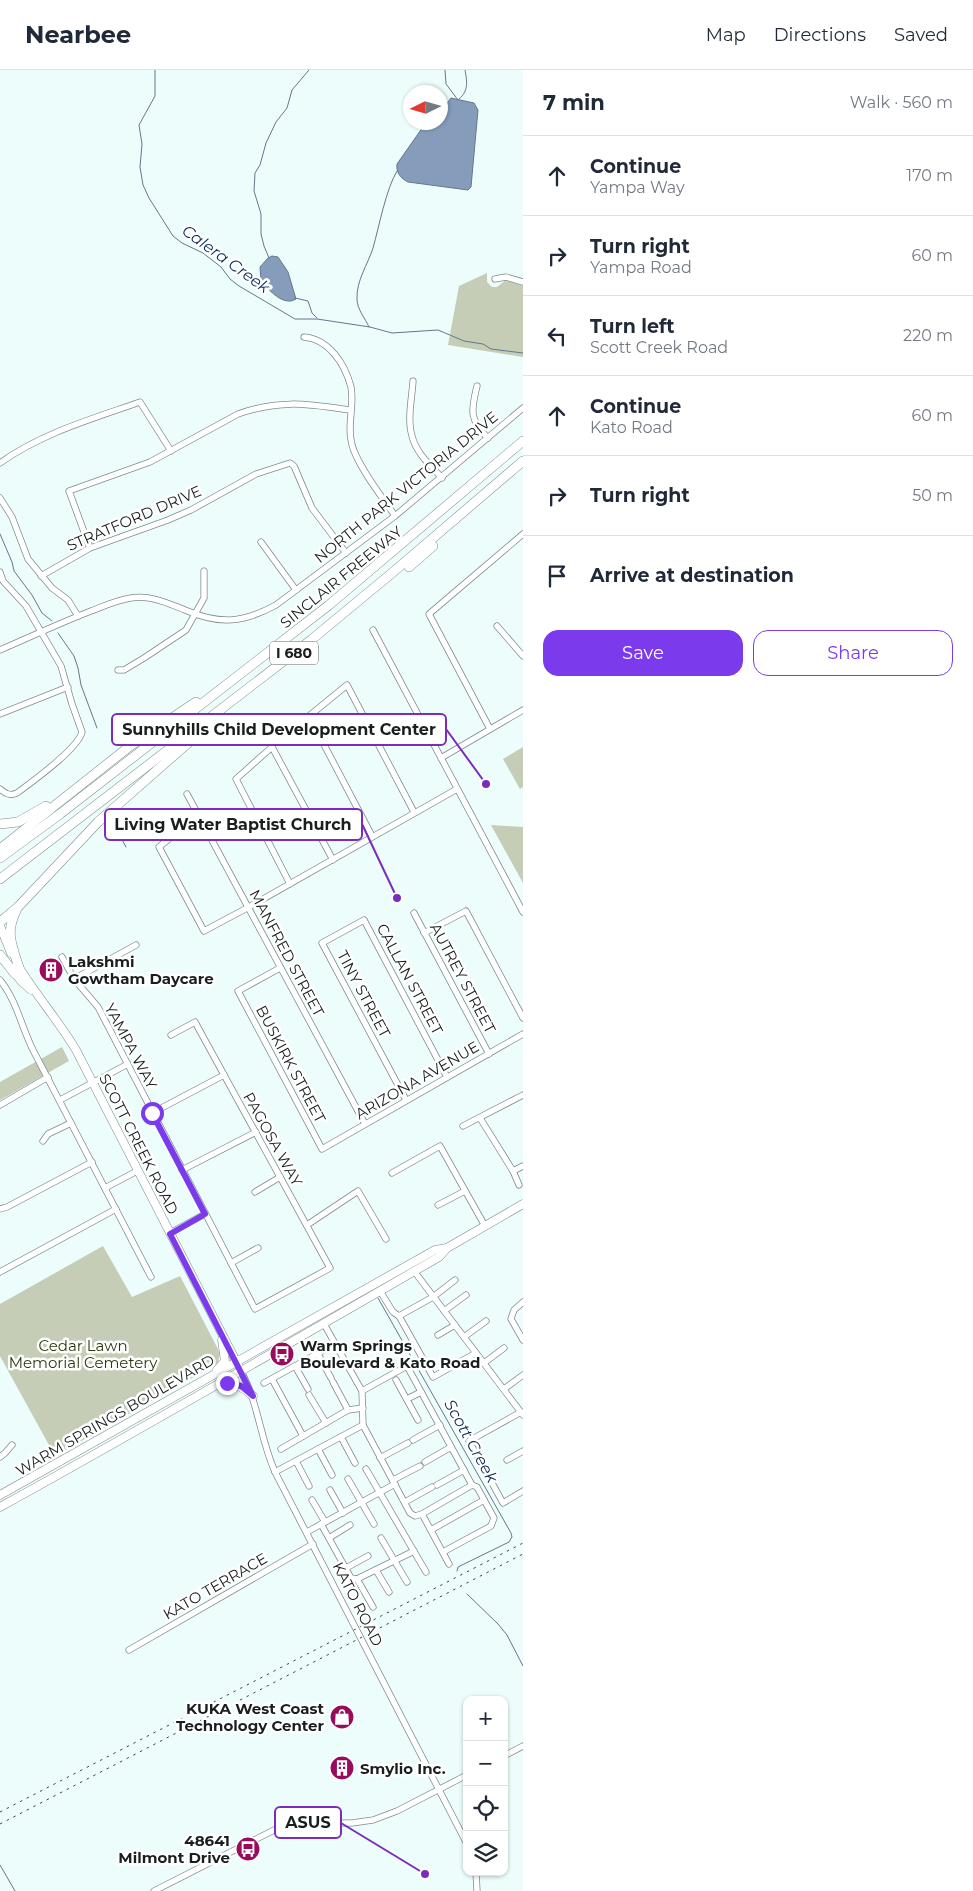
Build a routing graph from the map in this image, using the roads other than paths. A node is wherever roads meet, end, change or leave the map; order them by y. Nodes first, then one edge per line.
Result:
1 (494, 279) dead end
2 (523, 282) edge
3 (304, 337) dead end
4 (413, 381) dead end
5 (477, 386) dead end
6 (523, 408) edge
7 (350, 410) junction
8 (488, 438) junction
9 (523, 441) edge
10 (170, 451) junction
11 (523, 461) edge
12 (0, 463) edge
13 (523, 469) edge
14 (442, 478) junction
15 (0, 498) edge
16 (395, 516) junction
17 (523, 534) edge
18 (261, 542) dead end
19 (90, 548) junction
20 (346, 553) junction
21 (204, 571) dead end
22 (0, 572) edge
23 (40, 576) junction
24 (2, 582) edge
25 (296, 590) junction
26 (196, 614) junction
27 (78, 616) junction
28 (497, 626) dead end
29 (373, 630) dead end
30 (41, 632) junction
31 (0, 650) edge
32 (523, 656) edge
33 (118, 670) dead end
34 (227, 684) junction
35 (68, 687) junction
36 (523, 710) edge
37 (0, 714) edge
38 (213, 721) junction
39 (490, 729) junction
40 (441, 758) junction
41 (96, 773) junction
42 (0, 789) edge
43 (458, 789) junction
44 (187, 794) dead end
45 (414, 812) junction
46 (198, 815) junction
47 (0, 824) edge
48 (372, 836) junction
49 (0, 849) edge
50 (0, 858) edge
51 (332, 860) junction
52 (18, 868) junction
53 (0, 879) edge
54 (290, 884) junction
55 (0, 885) edge
56 (18, 907) junction
57 (249, 907) junction
58 (523, 912) edge
59 (414, 913) dead end
60 (364, 920) joint
61 (0, 922) edge
62 (0, 926) edge
63 (424, 933) junction
64 (136, 945) dead end
65 (0, 948) edge
66 (0, 955) edge
67 (62, 957) dead end
68 (280, 968) junction
69 (17, 971) junction
70 (74, 978) junction
71 (0, 980) edge
72 (523, 1018) edge
73 (523, 1034) edge
74 (171, 1035) dead end
75 (489, 1054) junction
76 (126, 1064) junction
77 (224, 1075) junction
78 (48, 1077) junction
79 (447, 1077) junction
80 (92, 1083) junction
81 (523, 1095) edge
82 (60, 1100) junction
83 (406, 1100) junction
84 (0, 1104) edge
85 (152, 1113) junction
86 (480, 1118) junction
87 (71, 1123) junction
88 (365, 1124) junction
89 (464, 1126) dead end
90 (256, 1132) junction
91 (43, 1141) dead end
92 (322, 1148) joint
93 (92, 1162) junction
94 (523, 1166) edge
95 (182, 1170) junction
96 (513, 1170) junction
97 (137, 1171) junction
98 (392, 1172) dead end
99 (280, 1177) junction
100 (519, 1185) dead end
101 (105, 1188) junction
102 (465, 1191) junction
103 (255, 1192) dead end
104 (523, 1204) edge
105 (438, 1205) dead end
106 (0, 1209) edge
107 (116, 1209) junction
108 (205, 1214) junction
109 (307, 1225) junction
110 (485, 1226) junction
111 (170, 1234) junction
112 (386, 1239) dead end
113 (258, 1248) dead end
114 (443, 1248) junction
115 (231, 1263) junction
116 (414, 1271) junction
117 (0, 1272) edge
118 (151, 1277) dead end
119 (455, 1280) dead end
120 (380, 1291) junction
121 (361, 1292) junction
122 (433, 1296) junction
123 (466, 1296) dead end
124 (351, 1298) junction
125 (523, 1302) edge
126 (255, 1309) joint
127 (444, 1311) junction
128 (399, 1316) junction
129 (486, 1321) dead end
130 (324, 1324) junction
131 (455, 1325) junction
132 (221, 1333) junction
133 (438, 1335) dead end
134 (464, 1337) junction
135 (523, 1340) edge
136 (335, 1344) junction
137 (504, 1348) dead end
138 (476, 1353) junction
139 (318, 1354) junction
140 (236, 1362) junction
141 (484, 1363) junction
142 (295, 1366) junction
143 (241, 1371) junction
144 (523, 1375) edge
145 (210, 1377) junction
146 (272, 1379) junction
147 (396, 1380) dead end
148 (264, 1384) dead end
149 (504, 1389) junction
150 (206, 1391) junction
151 (362, 1391) junction
152 (421, 1392) junction
153 (253, 1396) junction
154 (407, 1399) junction
155 (363, 1408) junction
156 (348, 1410) junction
157 (522, 1414) edge
158 (418, 1420) dead end
159 (326, 1423) junction
160 (363, 1425) junction
161 (440, 1425) junction
162 (303, 1436) junction
163 (341, 1437) junction
164 (12, 1445) dead end
165 (281, 1448) dead end
166 (451, 1448) junction
167 (318, 1449) junction
168 (523, 1451) edge
169 (0, 1457) edge
170 (380, 1458) junction
171 (507, 1460) dead end
172 (296, 1461) junction
173 (355, 1463) dead end
174 (366, 1469) dead end
175 (464, 1470) junction
176 (275, 1472) junction
177 (332, 1475) dead end
178 (348, 1479) dead end
179 (394, 1482) junction
180 (309, 1486) dead end
181 (472, 1486) junction
182 (330, 1490) dead end
183 (379, 1492) junction
184 (523, 1492) edge
185 (0, 1496) edge
186 (312, 1500) dead end
187 (484, 1500) junction
188 (361, 1502) junction
189 (405, 1502) junction
190 (0, 1507) edge
191 (343, 1513) junction
192 (418, 1515) junction
193 (323, 1523) junction
194 (374, 1524) dead end
195 (350, 1525) dead end
196 (430, 1530) junction
197 (307, 1532) junction
198 (329, 1538) junction
199 (381, 1538) dead end
200 (313, 1544) junction
201 (414, 1551) junction
202 (443, 1552) junction
203 (368, 1556) dead end
204 (394, 1561) junction
205 (449, 1564) dead end
206 (346, 1568) junction
207 (376, 1570) junction
208 (426, 1572) dead end
209 (357, 1579) junction
210 (407, 1582) dead end
211 (389, 1592) dead end
212 (373, 1606) dead end
213 (129, 1650) dead end
214 (523, 1746) edge
215 (508, 1754) edge
216 (463, 1777) edge
217 (439, 1790) junction
218 (463, 1836) edge
219 (476, 1876) edge
220 (154, 1891) edge
221 (477, 1891) edge

1 - 2 street
3 - 7 street
4 - 14 street
5 - 8 street
6 - 8 street, NORTH PARK VICTORIA DRIVE
7 - 10 street
7 - 16 street
8 - 14 street, NORTH PARK VICTORIA DRIVE
9 - 34 highway, SINCLAIR FREEWAY / I 680
10 - 12 street
10 - 19 street
11 - 52 highway, I 680
13 - 38 highway, I 680
14 - 16 street, NORTH PARK VICTORIA DRIVE
15 - 23 street
16 - 20 street, NORTH PARK VICTORIA DRIVE
17 - 39 street
18 - 25 street
19 - 20 street, STRATFORD DRIVE
19 - 23 street, STRATFORD DRIVE
20 - 25 street, NORTH PARK VICTORIA DRIVE
21 - 26 street
22 - 24 street
23 - 27 street
24 - 30 street
25 - 26 street, NORTH PARK VICTORIA DRIVE
26 - 27 street, NORTH PARK VICTORIA DRIVE
26 - 33 street
27 - 30 street, NORTH PARK VICTORIA DRIVE
28 - 32 street
29 - 40 street
30 - 31 street, NORTH PARK VICTORIA DRIVE
30 - 35 street
34 - 41 highway
34 - 50 highway, SINCLAIR FREEWAY / I 680
35 - 37 street
35 - 42 street
36 - 39 street
38 - 52 highway, I 680
38 - 56 highway
39 - 40 street
40 - 43 street
41 - 47 highway
41 - 49 highway
43 - 45 street
43 - 58 street
44 - 46 street, MANFRED STREET
45 - 48 street
45 - 48 street
46 - 57 street, MANFRED STREET
46 - 57 street
48 - 51 street
51 - 54 street
51 - 54 street
52 - 53 highway, I 680
52 - 55 highway, I 680
54 - 57 street
56 - 61 highway
56 - 69 highway
57 - 68 street, MANFRED STREET
59 - 63 street, AUTREY STREET
60 - 79 street, CALLAN STREET
60 - 83 street, TINY STREET
62 - 69 main road, SCOTT CREEK ROAD
63 - 72 street
63 - 75 street, AUTREY STREET
64 - 70 street
65 - 69 main road, SCOTT CREEK ROAD
66 - 69 highway
67 - 70 street, YAMPA WAY
68 - 88 street, MANFRED STREET
68 - 92 street, BUSKIRK STREET
69 - 80 main road, SCOTT CREEK ROAD
70 - 76 street, YAMPA WAY
71 - 78 street
73 - 75 street, ARIZONA AVENUE
74 - 77 street, PAGOSA WAY
75 - 79 street, ARIZONA AVENUE
76 - 80 street
76 - 85 street, YAMPA WAY
77 - 85 street
77 - 90 street, PAGOSA WAY
78 - 82 street
78 - 84 street
79 - 83 street, ARIZONA AVENUE
80 - 82 street
80 - 97 main road, SCOTT CREEK ROAD
81 - 86 street
82 - 87 street
83 - 88 street, ARIZONA AVENUE
85 - 95 street, YAMPA WAY
86 - 89 street
86 - 96 street
87 - 91 street
87 - 93 street
88 - 92 street, ARIZONA AVENUE
90 - 95 street
90 - 99 street, PAGOSA WAY
93 - 101 street
93 - 106 street
94 - 96 street
95 - 108 street, YAMPA WAY
96 - 100 street
97 - 101 street
97 - 111 main road, SCOTT CREEK ROAD
98 - 102 street
99 - 103 street
99 - 109 street, PAGOSA WAY
101 - 107 street
102 - 105 street
102 - 110 street
104 - 110 main road
107 - 117 street
107 - 118 street
108 - 111 street
108 - 115 street, YAMPA WAY
109 - 112 street
109 - 126 street, PAGOSA WAY
110 - 114 main road
111 - 132 main road, SCOTT CREEK ROAD
113 - 115 street
114 - 116 main road
114 - 121 main road, WARM SPRINGS BOULEVARD
115 - 126 street, YAMPA WAY
116 - 120 main road, WARM SPRINGS BOULEVARD
116 - 121 main road
116 - 122 street
119 - 122 street
120 - 128 street
120 - 130 main road, WARM SPRINGS BOULEVARD
121 - 124 main road, WARM SPRINGS BOULEVARD
122 - 127 street
122 - 128 street
123 - 127 street
124 - 130 main road
124 - 140 main road, WARM SPRINGS BOULEVARD
125 - 135 street
127 - 131 street
128 - 138 street
129 - 134 street
130 - 136 street
130 - 143 main road, WARM SPRINGS BOULEVARD
131 - 133 street
131 - 134 street
132 - 140 main road, SCOTT CREEK ROAD
132 - 145 main road
134 - 138 street
136 - 139 street
136 - 151 street
137 - 141 street
138 - 141 street
139 - 142 street
139 - 156 street
140 - 143 main road, SCOTT CREEK ROAD
140 - 145 main road, WARM SPRINGS BOULEVARD
141 - 149 street
142 - 146 street
142 - 159 street
143 - 150 main road, WARM SPRINGS BOULEVARD
143 - 153 street, KATO ROAD
144 - 149 street
145 - 185 main road, WARM SPRINGS BOULEVARD
146 - 148 street
146 - 162 street
147 - 154 street
149 - 157 street
150 - 153 main road
150 - 190 main road, WARM SPRINGS BOULEVARD
151 - 152 street
151 - 155 street
152 - 154 street
152 - 161 street
153 - 176 street, KATO ROAD
154 - 158 street
155 - 156 street
155 - 160 street
156 - 159 street
157 - 184 street
159 - 162 street
160 - 163 street
160 - 170 street
161 - 166 street
161 - 170 street
162 - 165 street
163 - 167 street
163 - 173 street
164 - 169 street
166 - 175 street
166 - 179 street
167 - 172 street
167 - 177 street
168 - 171 street
170 - 179 street
172 - 176 street
172 - 180 street
174 - 183 street
175 - 181 street
175 - 189 street
176 - 197 street, KATO ROAD
178 - 188 street
179 - 183 street
179 - 189 street
181 - 187 street
181 - 192 street
182 - 191 street
183 - 188 street
183 - 201 street
186 - 193 street
187 - 196 street
187 - 202 street
188 - 191 street
188 - 194 street
189 - 192 street
191 - 193 street
192 - 196 street
193 - 197 street
193 - 198 street
195 - 198 street
196 - 202 street
197 - 200 street, KATO ROAD
198 - 206 street
199 - 204 street
200 - 213 street, KATO TERRACE
200 - 217 street, KATO ROAD
201 - 204 street
201 - 208 street
202 - 205 street
203 - 206 street
204 - 207 street
204 - 210 street
206 - 209 street
207 - 209 street
207 - 211 street
209 - 212 street
214 - 215 street
216 - 217 street
217 - 218 street, KATO ROAD
217 - 220 street
219 - 221 street

